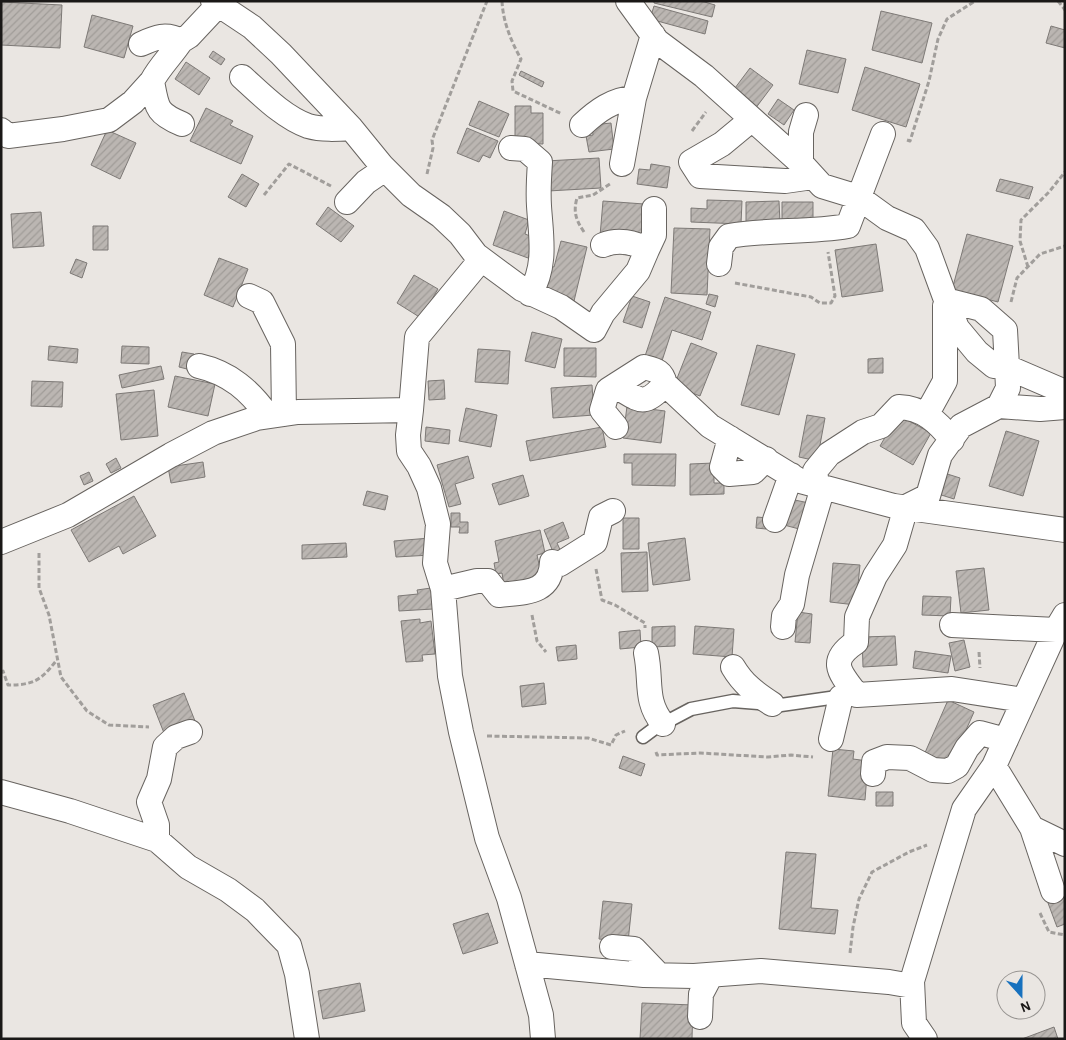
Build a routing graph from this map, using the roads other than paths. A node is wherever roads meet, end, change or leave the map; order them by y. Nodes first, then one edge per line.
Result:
1 (628, 1) edge
2 (215, 3) edge
3 (653, 35) junction
4 (181, 41) junction
5 (141, 44) dead end
6 (242, 77) dead end
7 (152, 81) junction
8 (634, 98) junction
9 (806, 115) dead end
10 (751, 120) junction
11 (182, 124) dead end
12 (582, 125) road end
13 (351, 128) junction
14 (1, 130) edge
15 (883, 134) road end
16 (511, 148) dead end
17 (622, 164) dead end
18 (385, 169) junction
19 (807, 170) junction
20 (858, 197) junction
21 (347, 202) road end
22 (654, 209) dead end
23 (603, 245) dead end
24 (647, 250) junction
25 (480, 258) junction
26 (719, 264) road end
27 (530, 294) junction
28 (249, 296) dead end
29 (946, 300) junction
30 (199, 366) dead end
31 (1007, 367) junction
32 (1065, 392) edge
33 (999, 406) junction
34 (1065, 408) edge
35 (411, 410) junction
36 (276, 415) junction
37 (928, 417) junction
38 (616, 427) dead end
39 (730, 438) junction
40 (952, 440) junction
41 (766, 458) junction
42 (791, 475) junction
43 (820, 486) junction
44 (906, 507) junction
45 (613, 511) dead end
46 (775, 520) dead end
47 (1065, 530) edge
48 (1, 542) edge
49 (443, 589) junction
50 (1060, 622) edge
51 (952, 625) dead end
52 (783, 627) dead end
53 (646, 653) road end
54 (733, 667) dead end
55 (849, 696) junction
56 (1023, 700) junction
57 (772, 704) junction
58 (663, 724) junction
59 (190, 732) dead end
60 (643, 737) road end
61 (831, 739) road end
62 (1006, 740) junction
63 (994, 766) junction
64 (873, 774) dead end
65 (1, 792) edge
66 (1032, 828) junction
67 (157, 840) junction
68 (1065, 844) edge
69 (1053, 891) dead end
70 (612, 947) dead end
71 (527, 964) junction
72 (659, 975) junction
73 (711, 975) junction
74 (912, 986) junction
75 (700, 1017) dead end
76 (917, 1034) edge
77 (307, 1039) edge
78 (544, 1039) edge

1 - 3 street
2 - 4 street
2 - 13 street
3 - 8 street
3 - 10 street
4 - 5 street
4 - 7 street
6 - 13 street
7 - 11 street
7 - 14 street
8 - 12 street
8 - 17 street
9 - 19 street
10 - 19 street
10 - 19 street
13 - 18 street
15 - 20 street
16 - 27 street
18 - 21 street
18 - 25 street
19 - 20 street
20 - 26 street
20 - 29 street
22 - 24 street
23 - 24 street
24 - 27 street
25 - 27 street
25 - 35 street
28 - 36 street
29 - 31 street
29 - 31 street
29 - 37 street
30 - 36 street
31 - 32 street
31 - 33 street
33 - 34 street
33 - 40 street
35 - 36 street
35 - 49 street
36 - 48 street
37 - 40 street
37 - 43 street
38 - 39 street
39 - 41 street
39 - 41 street
40 - 44 street
41 - 42 street
42 - 43 street
42 - 46 street
43 - 44 street
43 - 52 street
44 - 47 street
44 - 55 street
45 - 49 street
49 - 71 street
50 - 51 street
50 - 56 street
53 - 58 street
54 - 57 street
55 - 56 street
55 - 57 lane
55 - 61 street
56 - 62 street
57 - 58 lane
58 - 60 lane
59 - 67 street
62 - 63 street
62 - 64 street
63 - 66 street
63 - 74 street
65 - 67 street
66 - 68 street
66 - 69 street
67 - 77 street
70 - 72 street
71 - 72 street
71 - 78 street
72 - 73 street
73 - 74 street
73 - 75 street
74 - 76 street

